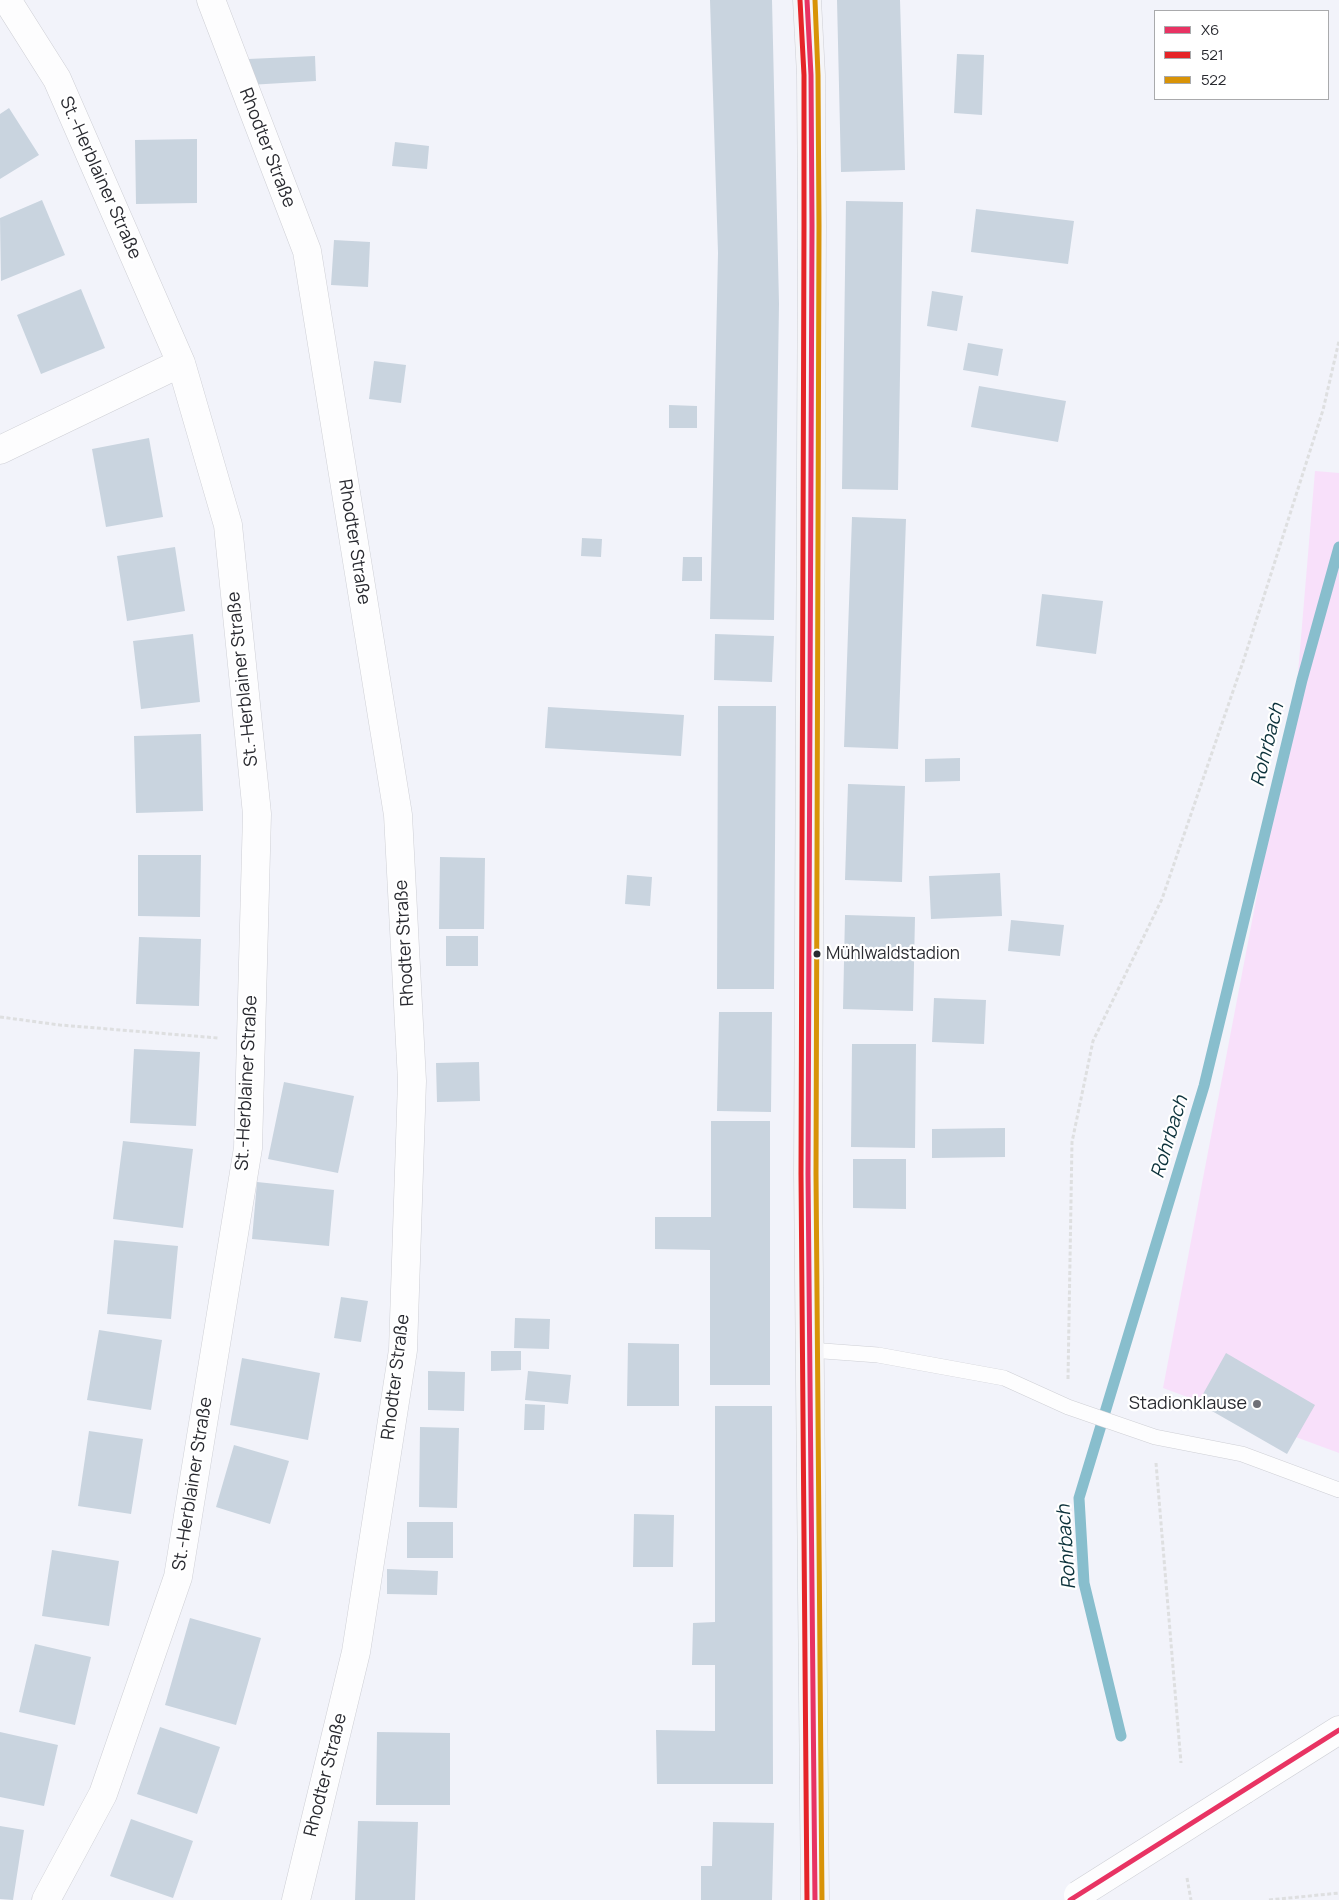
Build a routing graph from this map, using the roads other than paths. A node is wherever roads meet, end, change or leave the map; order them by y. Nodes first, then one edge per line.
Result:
1 (7, 0) edge
2 (211, 0) edge
3 (806, 0) edge
4 (181, 363) junction
5 (0, 450) edge
6 (810, 1350) junction
7 (1339, 1490) edge
8 (1339, 1730) edge
9 (1074, 1897) edge
10 (46, 1900) edge
11 (296, 1900) edge
12 (815, 1900) edge

1 - 4 street, St.-Herblainer Straße
2 - 11 street, Rhodter Straße
3 - 6 main road
4 - 5 street
4 - 10 street, St.-Herblainer Straße
6 - 7 lane
6 - 12 main road
8 - 9 street, bridge

